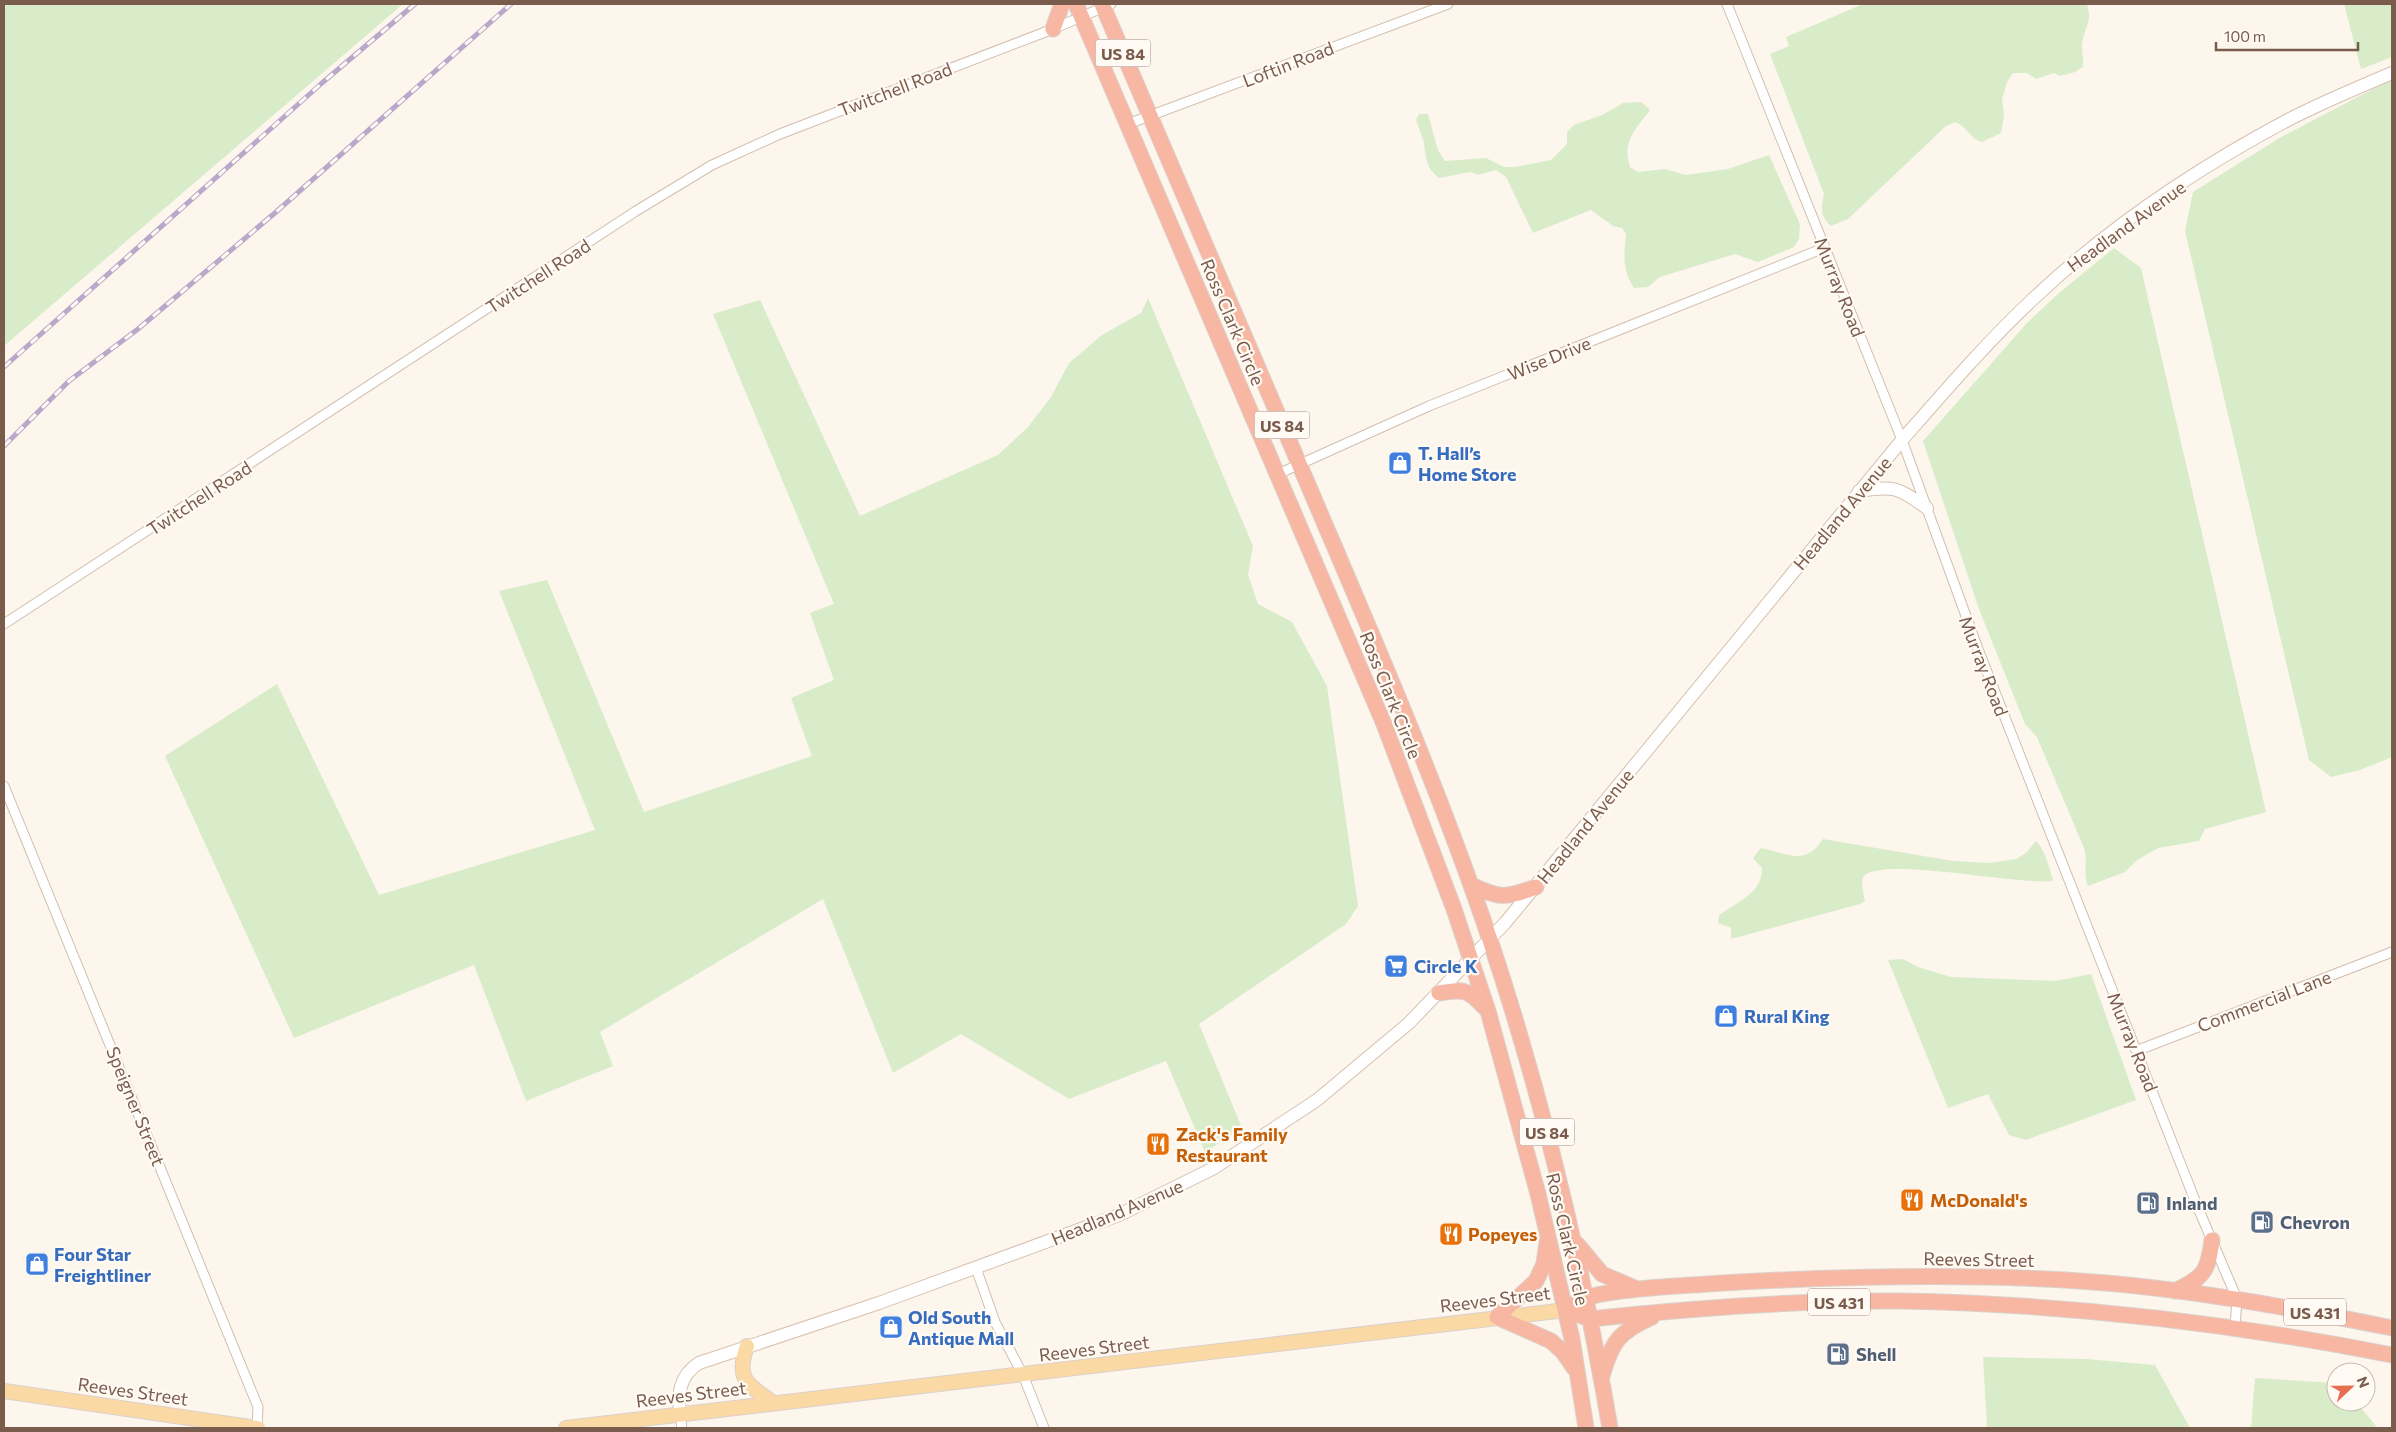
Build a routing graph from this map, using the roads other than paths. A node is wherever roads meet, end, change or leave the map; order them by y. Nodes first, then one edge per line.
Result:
1 (1062, 4) edge
2 (1448, 4) edge
3 (1727, 4) edge
4 (1106, 5) edge
5 (1079, 10) edge
6 (1053, 28) junction
7 (2392, 72) edge
8 (1149, 115) junction
9 (1128, 124) junction
10 (1824, 248) junction
11 (1902, 440) junction
12 (1299, 464) junction
13 (1278, 474) junction
14 (1859, 491) junction
15 (1927, 508) junction
16 (4, 624) edge
17 (4, 786) edge
18 (1471, 885) junction
19 (1536, 887) junction
20 (1489, 939) junction
21 (2392, 952) edge
22 (1472, 958) junction
23 (1440, 993) junction
24 (1488, 1011) junction
25 (2136, 1051) junction
26 (1549, 1236) junction
27 (1573, 1239) junction
28 (2212, 1240) junction
29 (976, 1268) junction
30 (1641, 1290) junction
31 (2174, 1291) junction
32 (1585, 1296) junction
33 (2236, 1299) junction
34 (1566, 1310) junction
35 (1663, 1311) junction
36 (1497, 1317) junction
37 (1590, 1319) junction
38 (2235, 1327) junction
39 (2392, 1328) edge
40 (747, 1346) junction
41 (2392, 1355) edge
42 (1577, 1372) junction
43 (1023, 1375) junction
44 (1601, 1377) junction
45 (4, 1391) edge
46 (774, 1403) junction
47 (681, 1421) edge
48 (257, 1428) edge
49 (566, 1428) edge
50 (1044, 1428) edge
51 (1586, 1428) edge
52 (1610, 1428) edge

1 - 6 highway
2 - 8 street, Loftin Road
3 - 10 street, Murray Road
4 - 5 street, Twitchell Road
4 - 8 highway, Ross Clark Circle / US 84
5 - 6 street, Twitchell Road
5 - 9 highway, Ross Clark Circle / US 84
6 - 16 street, Twitchell Road
7 - 11 main road, Headland Avenue
8 - 9 street, Loftin Road
8 - 12 highway, Ross Clark Circle / US 84
9 - 13 highway, Ross Clark Circle / US 84
10 - 11 street, Murray Road
10 - 12 street, Wise Drive
11 - 14 main road, Headland Avenue
11 - 15 street, Murray Road
12 - 13 street, Wise Drive
12 - 18 highway, Ross Clark Circle / US 84
13 - 22 highway, Ross Clark Circle / US 84
14 - 15 main road
14 - 19 main road, Headland Avenue
15 - 25 street, Murray Road
17 - 48 street, Speigner Street
18 - 19 highway
18 - 20 highway, Ross Clark Circle / US 84
19 - 20 main road, Headland Avenue
20 - 22 main road, Headland Avenue
20 - 27 highway, Ross Clark Circle / US 84
21 - 25 street, Commercial Lane
22 - 23 main road, Headland Avenue
22 - 24 highway, Ross Clark Circle / US 84
23 - 24 highway
23 - 29 main road, Headland Avenue
24 - 26 highway, Ross Clark Circle / US 84
25 - 28 street, Murray Road
26 - 34 highway, Ross Clark Circle / US 84
26 - 36 highway
27 - 30 highway
27 - 32 highway, Ross Clark Circle / US 84
28 - 31 highway
28 - 33 street, Murray Road
29 - 40 main road, Headland Avenue
29 - 43 street
30 - 31 highway, Reeves Street / US 431
30 - 32 highway, Reeves Street / US 431
31 - 33 highway, Reeves Street / US 431
32 - 34 highway, Reeves Street
32 - 37 highway, Ross Clark Circle / US 84
33 - 38 street, Murray Road
33 - 39 highway, Reeves Street / US 431
34 - 36 main road, Reeves Street
34 - 37 highway, Reeves Street
34 - 42 highway, Ross Clark Circle / US 84
35 - 37 highway, Reeves Street
35 - 38 highway, Reeves Street / US 431
35 - 44 highway, US 431
36 - 42 highway
36 - 43 main road, Reeves Street
37 - 44 highway, Ross Clark Circle / US 84
38 - 41 highway, Reeves Street / US 431
40 - 46 main road
40 - 47 main road, Headland Avenue
42 - 51 highway, Ross Clark Circle / US 84
43 - 46 main road, Reeves Street
43 - 50 street
44 - 52 highway, Ross Clark Circle / US 84
45 - 48 main road, Reeves Street
46 - 47 main road, Reeves Street
47 - 49 main road, Reeves Street

